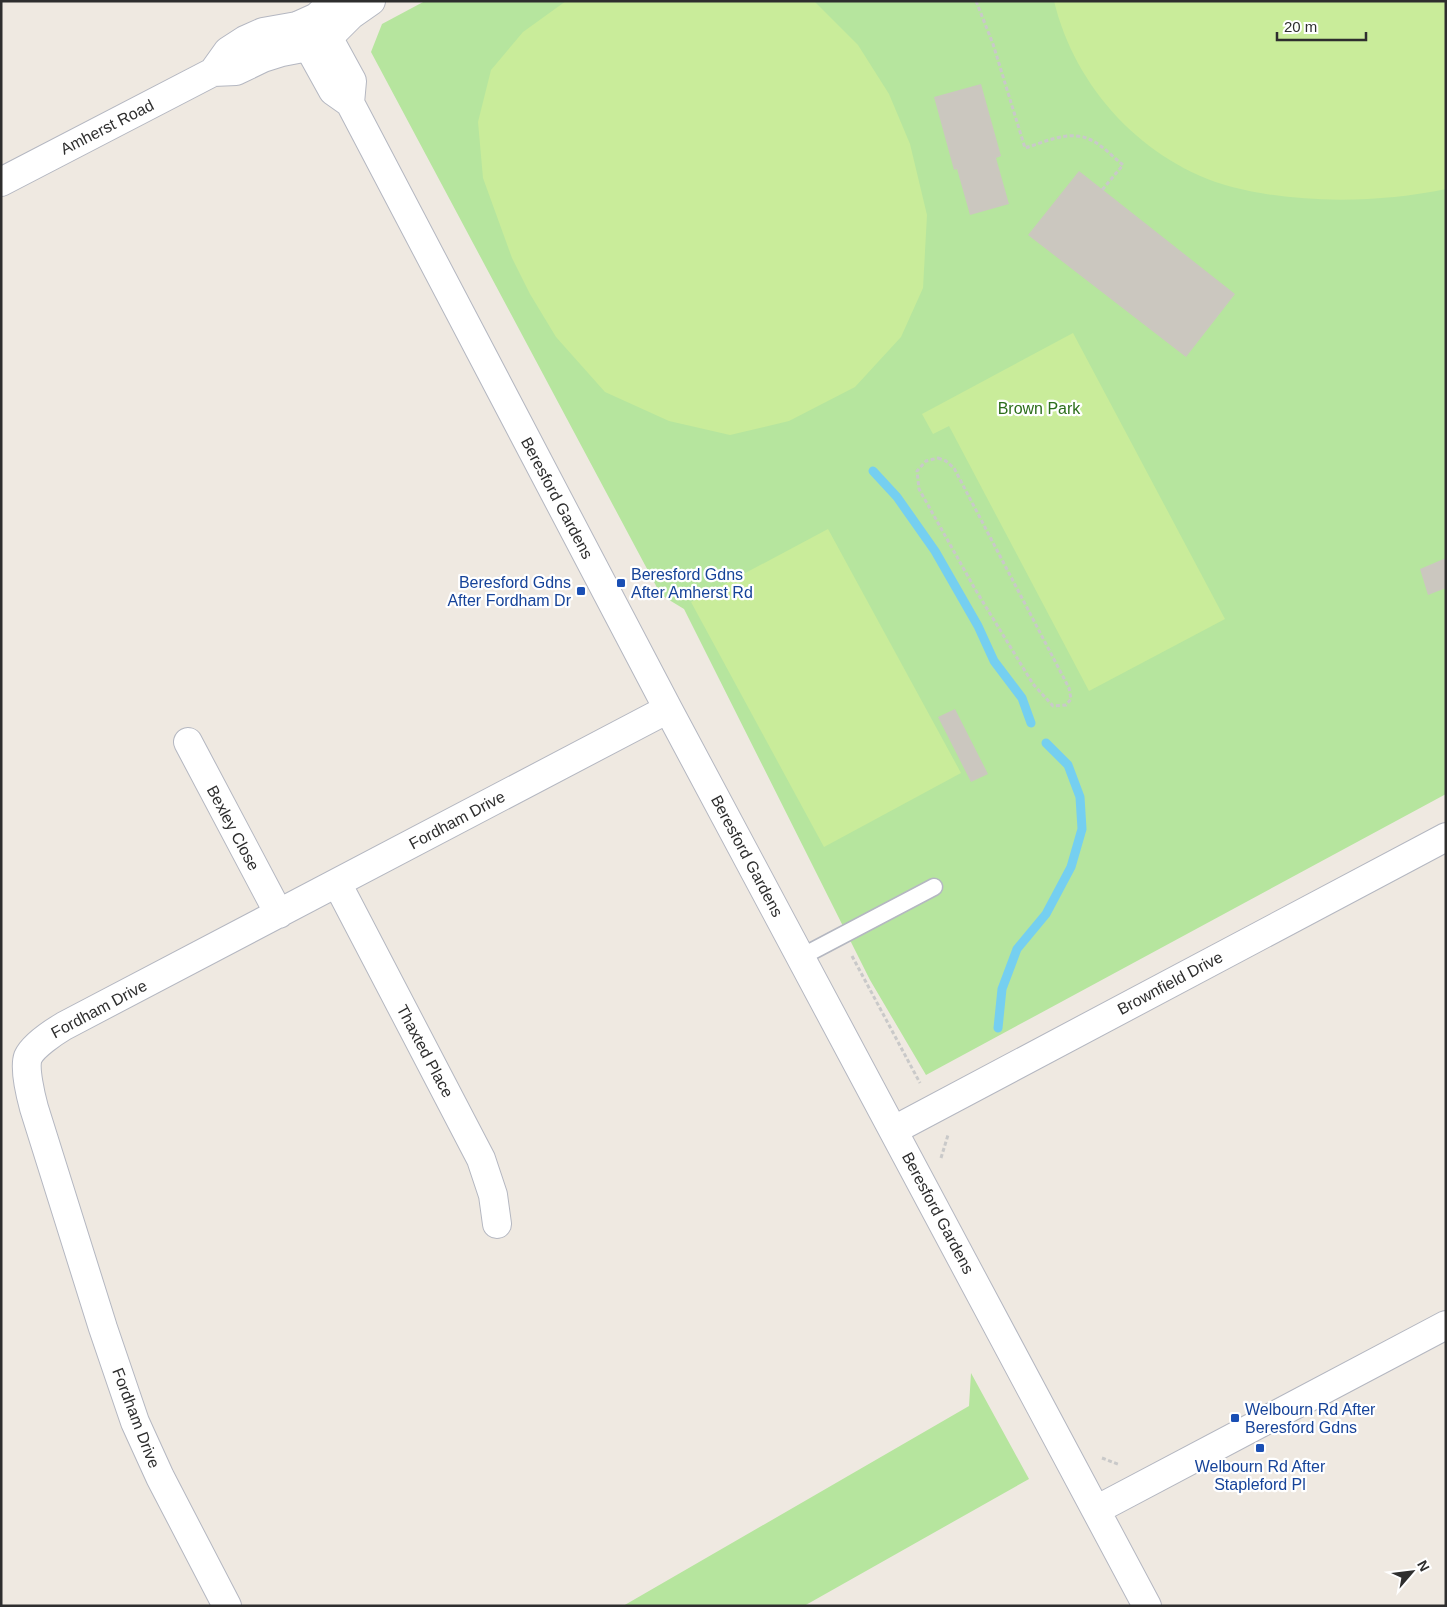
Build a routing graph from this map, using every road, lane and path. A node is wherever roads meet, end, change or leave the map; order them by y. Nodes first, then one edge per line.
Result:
1 (371, 1) edge
2 (976, 1) edge
3 (317, 26) edge
4 (1, 182) edge
5 (1102, 190) dead end
6 (954, 468) joint
7 (668, 709) junction
8 (188, 742) dead end
9 (1446, 836) edge
10 (337, 884) junction
11 (934, 887) dead end
12 (279, 914) junction
13 (841, 936) junction
14 (801, 957) junction
15 (934, 1108) junction
16 (894, 1130) junction
17 (941, 1160) dead end
18 (498, 1224) dead end
19 (1446, 1325) edge
20 (1096, 1455) dead end
21 (1126, 1464) dead end
22 (1096, 1510) junction
23 (227, 1606) edge
24 (1147, 1606) edge

1 - 3 street
2 - 5 path
3 - 4 street, Amherst Road
3 - 7 street, Beresford Gardens
6 - 6 path
7 - 10 street, Fordham Drive
7 - 14 street, Beresford Gardens
8 - 12 street, Bexley Close
9 - 15 street, Brownfield Drive
10 - 12 street, Fordham Drive
10 - 18 street, Thaxted Place
11 - 13 lane
12 - 23 street, Fordham Drive
13 - 14 lane
13 - 15 path
14 - 16 street, Beresford Gardens
15 - 16 street, Brownfield Drive
15 - 17 path
16 - 22 street, Beresford Gardens
19 - 22 street
20 - 21 path
22 - 24 street, Beresford Gardens

